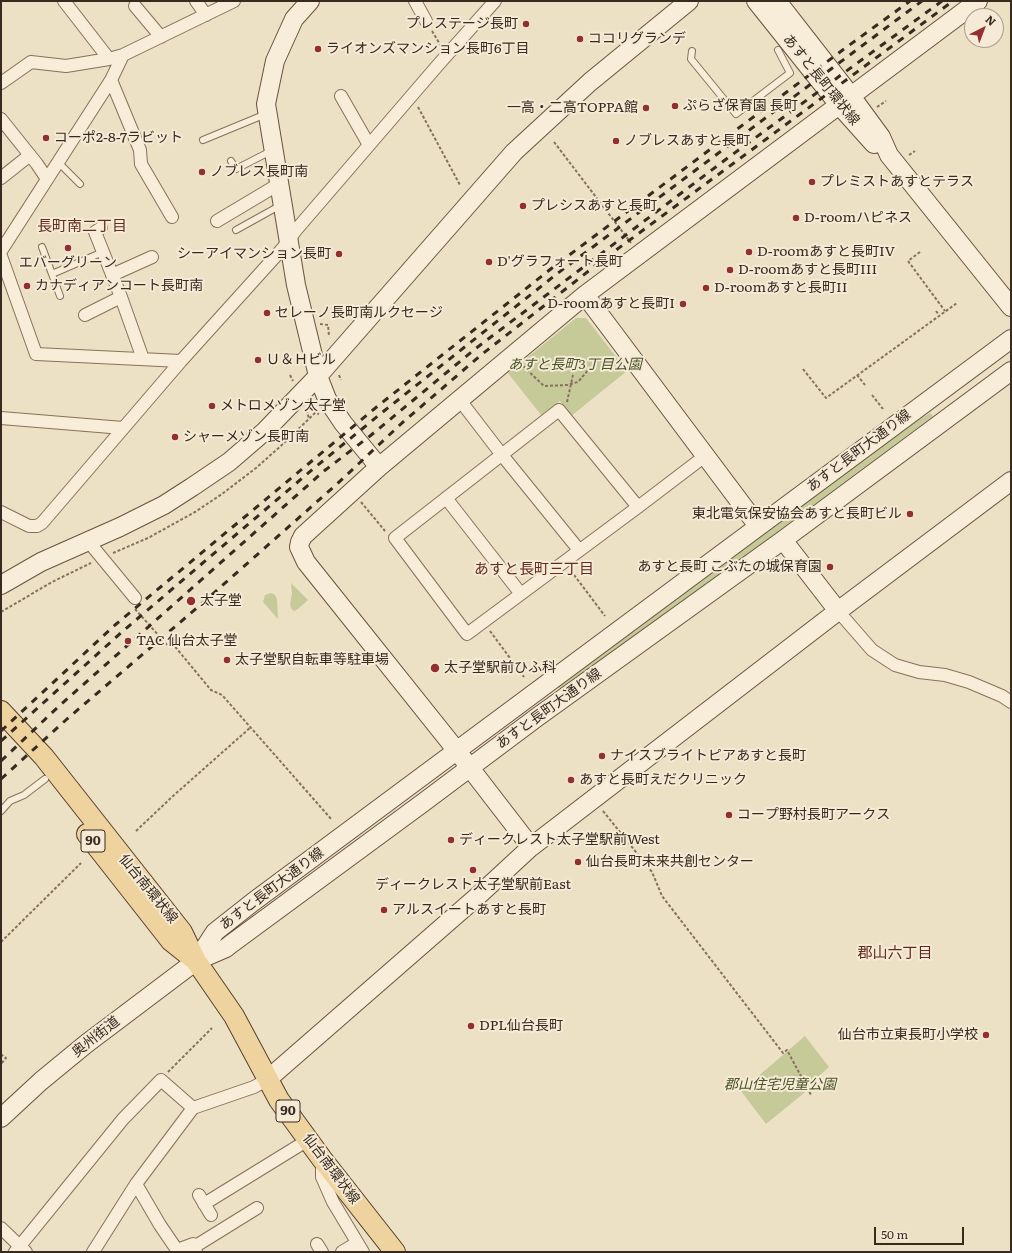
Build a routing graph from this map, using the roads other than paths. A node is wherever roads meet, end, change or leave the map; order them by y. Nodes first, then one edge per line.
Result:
1 (64, 1) edge
2 (196, 1) edge
3 (234, 1) edge
4 (310, 1) edge
5 (415, 1) edge
6 (496, 1) edge
7 (689, 1) edge
8 (756, 1) edge
9 (777, 1) edge
10 (978, 1) edge
11 (135, 6) dead end
12 (206, 15) junction
13 (426, 21) road end
14 (161, 37) junction
15 (778, 50) dead end
16 (692, 52) dead end
17 (123, 56) junction
18 (109, 59) junction
19 (111, 80) junction
20 (1, 83) edge
21 (341, 96) dead end
22 (845, 100) junction
23 (267, 114) junction
24 (1, 119) edge
25 (203, 140) dead end
26 (369, 145) junction
27 (273, 150) junction
28 (30, 155) junction
29 (231, 161) dead end
30 (58, 162) junction
31 (1, 178) edge
32 (47, 179) junction
33 (80, 184) dead end
34 (279, 184) junction
35 (282, 204) junction
36 (172, 216) dead end
37 (217, 221) dead end
38 (101, 228) dead end
39 (236, 230) dead end
40 (289, 238) junction
41 (42, 247) dead end
42 (1, 251) edge
43 (103, 252) junction
44 (1, 256) edge
45 (152, 257) dead end
46 (52, 274) junction
47 (112, 275) junction
48 (585, 295) junction
49 (60, 296) dead end
50 (121, 297) junction
51 (1011, 307) edge
52 (85, 315) dead end
53 (1011, 339) edge
54 (143, 359) junction
55 (181, 361) junction
56 (1011, 371) edge
57 (318, 376) junction
58 (459, 399) junction
59 (1, 418) edge
60 (123, 428) junction
61 (502, 455) junction
62 (705, 456) junction
63 (379, 467) junction
64 (1011, 481) edge
65 (446, 498) junction
66 (638, 507) junction
67 (1, 512) edge
68 (758, 526) junction
69 (783, 540) junction
70 (88, 541) junction
71 (579, 550) junction
72 (1, 585) edge
73 (521, 594) junction
74 (135, 598) dead end
75 (838, 611) junction
76 (1011, 702) edge
77 (1, 711) edge
78 (457, 750) junction
79 (470, 768) junction
80 (45, 779) junction
81 (1, 810) edge
82 (531, 847) junction
83 (196, 961) junction
84 (268, 1080) junction
85 (193, 1108) junction
86 (1, 1118) edge
87 (308, 1140) junction
88 (322, 1159) junction
89 (136, 1184) junction
90 (257, 1208) dead end
91 (211, 1216) dead end
92 (1, 1228) edge
93 (360, 1247) edge
94 (195, 1249) edge
95 (20, 1250) edge
96 (93, 1252) edge
97 (342, 1252) edge
98 (395, 1252) edge

1 - 18 street
2 - 12 street
3 - 12 street
4 - 23 street
5 - 13 street
6 - 26 street
7 - 57 street
8 - 22 street, あすと長町環状線
9 - 22 street, あすと長町環状線
10 - 22 street
11 - 14 street
12 - 14 street
14 - 17 street
15 - 16 lane
17 - 18 street
17 - 19 street
18 - 20 street
19 - 30 street
19 - 36 street
21 - 26 street
22 - 48 street
22 - 51 street, あすと長町環状線
23 - 25 lane
23 - 27 street
24 - 28 street
26 - 40 street
27 - 29 lane
27 - 34 street
28 - 31 street
28 - 32 street
30 - 32 street
30 - 33 lane
32 - 42 street
34 - 35 street
34 - 37 street
35 - 39 lane
35 - 40 street
38 - 43 street
40 - 55 street
40 - 57 street
41 - 46 lane
43 - 46 lane
43 - 47 street
44 - 54 street
45 - 47 street
46 - 49 lane
47 - 50 street
48 - 58 street
48 - 62 street
50 - 52 street
50 - 54 street
53 - 68 street, あすと長町大通り線
54 - 55 street
55 - 60 street
56 - 69 street, あすと長町大通り線
57 - 63 street
57 - 70 street
58 - 61 street
58 - 63 street
59 - 60 street
60 - 67 street
61 - 65 street
61 - 66 street
61 - 71 street
62 - 66 street
62 - 68 street
63 - 78 street
64 - 75 street
65 - 73 street
65 - 73 street
66 - 71 street
68 - 78 street, あすと長町大通り線
69 - 75 street
69 - 79 street, あすと長町大通り線
70 - 72 street
70 - 74 street
71 - 73 street
75 - 76 street
75 - 82 street
77 - 80 main road, 仙台南環状線 / 90
77 - 83 main road, 仙台南環状線 / 90
78 - 79 street
78 - 83 street, あすと長町大通り線
79 - 82 street
79 - 83 street, あすと長町大通り線
80 - 81 lane
80 - 83 main road, 仙台南環状線 / 90
82 - 84 street
83 - 84 main road, 仙台南環状線 / 90
83 - 86 street, 奥州街道
84 - 85 street
84 - 87 main road, 仙台南環状線 / 90
85 - 89 street
85 - 95 street
87 - 88 main road, 仙台南環状線 / 90
87 - 91 street
88 - 93 street
88 - 98 main road, 仙台南環状線 / 90
89 - 94 street
89 - 96 street
90 - 94 street
92 - 95 street
93 - 97 street

